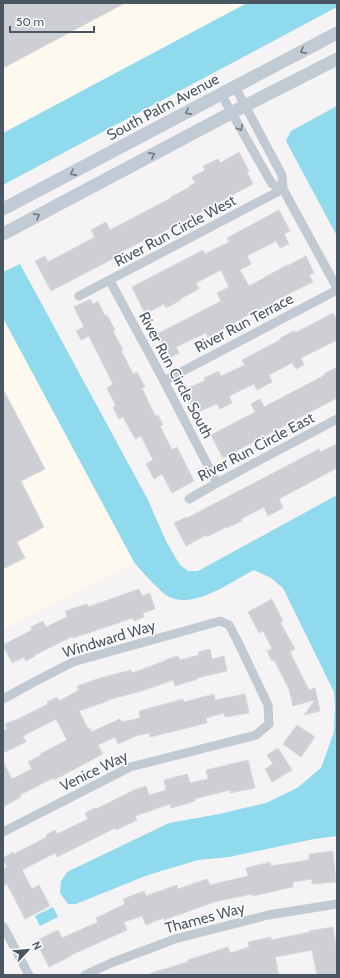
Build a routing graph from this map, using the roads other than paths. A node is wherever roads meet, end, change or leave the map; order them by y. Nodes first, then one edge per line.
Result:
1 (337, 33) edge
2 (337, 58) edge
3 (235, 87) junction
4 (221, 94) junction
5 (245, 105) junction
6 (231, 113) junction
7 (283, 189) junction
8 (3, 209) edge
9 (3, 234) edge
10 (110, 281) junction
11 (337, 289) edge
12 (79, 296) dead end
13 (164, 381) junction
14 (337, 419) edge
15 (216, 483) junction
16 (189, 499) dead end
17 (3, 699) edge
18 (269, 724) joint
19 (3, 832) edge
20 (337, 904) edge
21 (3, 926) edge
22 (29, 975) edge
23 (84, 975) edge

1 -> 3 main road, South Palm Avenue
2 - 5 main road
3 - 4 main road, South Palm Avenue
3 - 5 street
4 - 6 street
4 -> 8 main road, South Palm Avenue
5 - 6 main road
5 - 7 street
6 -> 7 street
9 -> 6 main road
7 - 10 street, River Run Circle West
7 - 11 street
10 - 12 street, River Run Circle West
10 - 13 street, River Run Circle South
11 - 13 street, River Run Terrace
13 - 15 street, River Run Circle South
14 - 15 street, River Run Circle East
15 - 16 street, River Run Circle East
17 - 18 street, Windward Way
18 - 19 street, Venice Way
20 - 23 street, Thames Way
21 - 22 street

